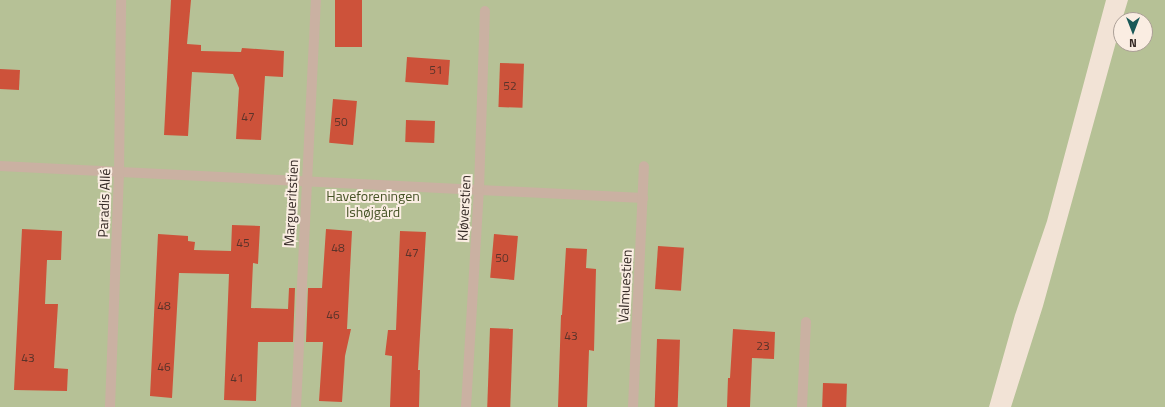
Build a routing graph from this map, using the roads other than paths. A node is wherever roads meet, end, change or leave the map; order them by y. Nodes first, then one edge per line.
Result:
1 (121, 0) edge
2 (316, 0) edge
3 (485, 11) dead end
4 (0, 166) edge
5 (644, 166) dead end
6 (119, 173) junction
7 (306, 180) junction
8 (479, 189) junction
9 (643, 198) junction
10 (806, 322) dead end
11 (110, 407) edge
12 (296, 407) edge
13 (466, 407) edge
14 (634, 407) edge
15 (802, 407) edge

1 - 6 lane, Paradis Allé
2 - 7 lane, Margueritstien
3 - 8 lane, Kløverstien
4 - 6 lane
5 - 9 lane, Valmuestien
6 - 7 lane
6 - 11 lane, Paradis Allé
7 - 8 lane
7 - 12 lane, Margueritstien
8 - 9 lane
8 - 13 lane, Kløverstien
9 - 14 lane, Valmuestien
10 - 15 lane

